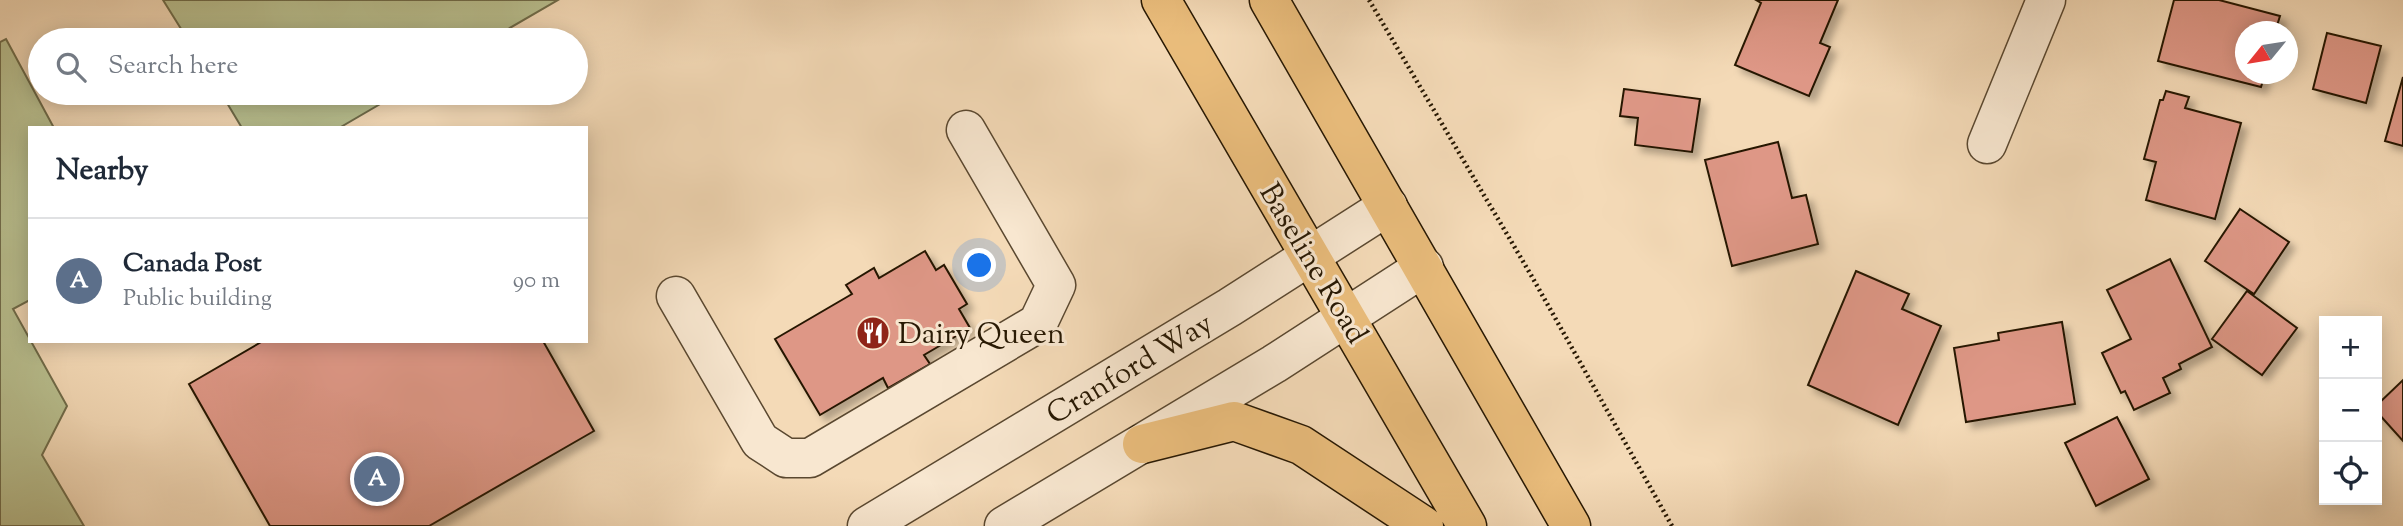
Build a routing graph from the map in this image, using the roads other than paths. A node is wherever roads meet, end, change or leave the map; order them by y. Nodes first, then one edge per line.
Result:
1 (1161, 0) edge
2 (1269, 0) edge
3 (2046, 0) edge
4 (966, 130) dead end
5 (1987, 144) dead end
6 (1388, 206) junction
7 (1308, 256) junction
8 (1424, 267) junction
9 (676, 296) dead end
10 (1344, 317) junction
11 (1142, 444) junction
12 (867, 526) edge
13 (1004, 526) edge
14 (1424, 526) edge
15 (1467, 526) edge
16 (1571, 526) edge

1 - 7 main road, Baseline Road
2 - 6 main road
3 - 5 street
4 - 9 street
6 - 7 street, Cranford Way
6 - 8 main road
7 - 10 main road, Baseline Road
7 - 12 street, Cranford Way
8 - 10 street
8 - 16 main road
10 - 11 street
10 - 15 main road, Baseline Road
11 - 13 street
11 - 14 main road

